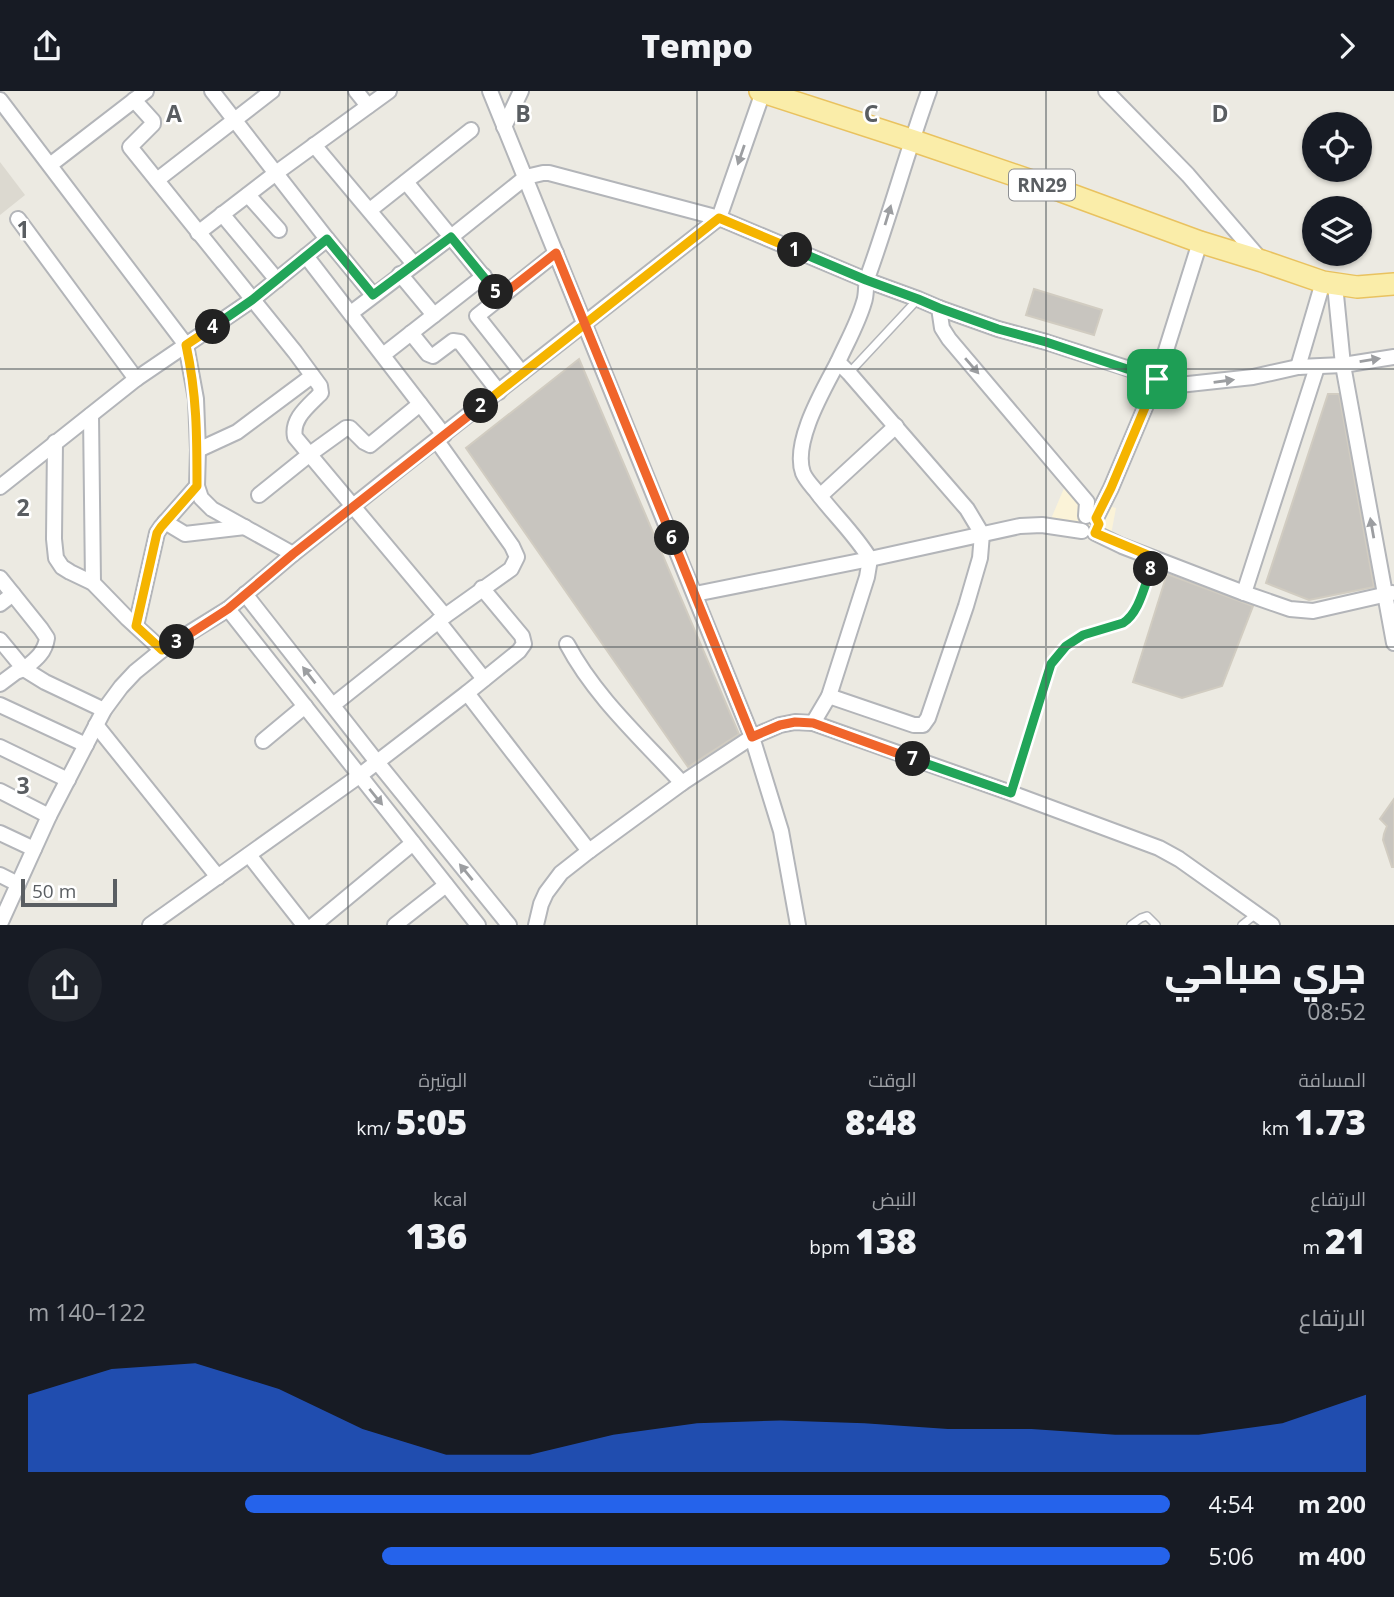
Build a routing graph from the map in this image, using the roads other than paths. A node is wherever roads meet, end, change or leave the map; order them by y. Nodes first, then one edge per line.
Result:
1 (212, 91) edge
2 (272, 91) edge
3 (356, 91) edge
4 (389, 91) edge
5 (490, 91) edge
6 (521, 91) edge
7 (762, 91) edge
8 (929, 91) edge
9 (1106, 91) edge
10 (140, 96) edge
11 (0, 100) edge
12 (369, 106) junction
13 (234, 120) junction
14 (504, 127) junction
15 (471, 130) dead end
16 (911, 140) junction
17 (314, 145) junction
18 (50, 165) junction
19 (276, 173) junction
20 (526, 177) junction
21 (157, 180) junction
22 (406, 182) junction
23 (247, 195) junction
24 (369, 210) junction
25 (222, 214) junction
26 (719, 218) junction
27 (18, 219) dead end
28 (279, 230) dead end
29 (198, 233) junction
30 (451, 237) junction
31 (327, 239) junction
32 (1200, 242) junction
33 (556, 253) junction
34 (306, 256) junction
35 (1262, 261) junction
36 (414, 264) junction
37 (400, 274) junction
38 (484, 276) junction
39 (277, 280) junction
40 (866, 280) junction
41 (1329, 283) junction
42 (1394, 284) edge
43 (373, 295) junction
44 (460, 295) junction
45 (500, 297) junction
46 (918, 299) junction
47 (252, 300) junction
48 (939, 308) junction
49 (351, 313) junction
50 (434, 315) junction
51 (477, 316) junction
52 (585, 325) junction
53 (411, 333) junction
54 (186, 345) junction
55 (383, 355) junction
56 (1394, 357) edge
57 (838, 362) junction
58 (1343, 365) junction
59 (1298, 367) junction
60 (1317, 367) junction
61 (522, 373) junction
62 (849, 373) junction
63 (312, 376) junction
64 (136, 379) junction
65 (1157, 379) junction
66 (499, 392) junction
67 (420, 404) junction
68 (91, 415) junction
69 (896, 426) junction
70 (440, 438) junction
71 (55, 442) junction
72 (198, 450) junction
73 (310, 454) junction
74 (197, 486) junction
75 (0, 487) edge
76 (259, 495) dead end
77 (820, 496) junction
78 (354, 506) junction
79 (165, 522) junction
80 (1090, 524) junction
81 (245, 527) junction
82 (982, 534) junction
83 (293, 554) junction
84 (1155, 558) junction
85 (870, 559) junction
86 (0, 578) edge
87 (93, 583) junction
88 (482, 589) junction
89 (1244, 593) junction
90 (13, 594) junction
91 (245, 594) junction
92 (695, 594) junction
93 (1389, 594) edge
94 (0, 604) edge
95 (228, 609) junction
96 (442, 619) junction
97 (136, 626) junction
98 (0, 640) edge
99 (1394, 643) edge
100 (567, 644) dead end
101 (162, 650) junction
102 (24, 669) junction
103 (484, 679) junction
104 (0, 684) edge
105 (467, 693) junction
106 (829, 696) junction
107 (0, 705) edge
108 (333, 705) junction
109 (305, 706) junction
110 (104, 710) junction
111 (813, 723) junction
112 (96, 725) junction
113 (752, 737) junction
114 (263, 741) dead end
115 (86, 745) junction
116 (0, 747) edge
117 (377, 762) junction
118 (359, 776) junction
119 (68, 780) junction
120 (682, 783) junction
121 (0, 792) edge
122 (1011, 793) junction
123 (49, 816) junction
124 (0, 834) edge
125 (412, 843) junction
126 (34, 849) junction
127 (589, 851) junction
128 (249, 855) junction
129 (0, 875) edge
130 (218, 877) junction
131 (18, 884) junction
132 (446, 885) junction
133 (1257, 914) junction
134 (332, 919) edge
135 (0, 924) edge
136 (150, 925) edge
137 (304, 925) edge
138 (314, 925) edge
139 (395, 925) edge
140 (478, 925) edge
141 (509, 925) edge
142 (536, 925) edge
143 (798, 925) edge
144 (1131, 925) edge
145 (1156, 925) edge
146 (1242, 925) edge
147 (1272, 925) edge

1 - 13 street
2 - 13 street
3 - 12 street
4 - 12 street
5 - 14 street
6 - 14 street
7 - 16 main road, RN29
7 -> 26 street
8 - 16 street
9 - 35 street
10 - 18 street
10 - 21 street
11 - 18 street
12 - 17 street
13 - 19 street
13 - 21 street
14 - 20 street
15 - 22 street
16 - 32 main road, RN29
40 -> 16 street
17 - 19 street
17 - 24 street
18 - 54 street
19 - 23 street
19 - 31 street
20 - 26 street
20 - 30 street
20 - 33 street
21 - 29 street
22 - 24 street
22 - 30 street
23 - 25 street
23 - 28 street
24 - 36 street
25 - 29 street
25 - 39 street
26 - 40 street
26 - 52 street
27 - 64 street
29 - 47 street
30 - 36 street
30 - 38 street
31 - 34 street
31 - 43 street
32 - 35 main road, RN29
32 - 65 street
33 - 45 street
33 - 52 street
34 - 39 street
34 - 49 street
35 - 41 main road, RN29
36 - 37 street
37 - 43 street
37 - 50 street
38 - 44 street
38 - 45 street
39 - 47 street
40 - 46 street
40 - 57 street
41 - 42 main road, RN29
41 - 58 street
41 - 59 street
43 - 49 street
44 - 50 street
44 - 51 street
45 - 51 street
46 - 48 street
46 - 62 lane
47 - 54 street
47 - 63 street
48 - 65 street
48 -> 80 street
49 - 55 street
50 - 53 street
51 - 61 street
52 - 61 street
52 - 92 street
53 - 55 street
53 - 66 street
54 - 64 street
54 - 72 street
55 - 67 street
58 -> 56 street
57 - 62 street
57 - 77 street
58 - 60 street
93 -> 58 street
59 - 60 street
65 -> 59 street
60 - 89 street
61 - 66 street
62 - 69 street
63 - 72 street
63 - 73 street
64 - 68 street
65 - 80 street
66 - 70 street
67 - 70 street
67 - 73 street
68 - 71 street
68 - 87 street
69 - 77 street
69 - 82 street
70 - 78 street
70 - 88 street
71 - 75 street
71 - 87 street
72 - 74 street
73 - 76 street
73 - 78 street
74 - 79 street
74 - 81 street
77 - 85 street
78 - 83 street
78 - 96 street
79 - 81 street
79 - 97 street
80 - 82 street
80 - 84 street
81 - 83 street
82 - 85 street
82 - 106 street
83 - 91 street
84 - 89 street
84 - 122 lane
85 - 92 street
85 - 106 street
86 - 90 street
87 - 97 street
88 - 96 street
88 - 103 street
89 - 93 street
90 - 94 street
90 - 102 street
91 - 95 street
108 -> 91 street
92 - 113 street
93 - 99 street
95 - 101 street
95 - 109 street
96 - 103 street
96 - 108 street
97 - 101 street
98 - 102 street
100 - 120 street
101 - 110 street
102 - 104 street
102 - 110 street
103 - 105 street
105 - 117 street
105 - 127 street
106 - 111 street
107 - 115 street
108 - 117 street
109 - 114 street
109 - 118 street
110 - 112 street
111 - 113 street
111 - 122 street
112 - 115 street
112 - 130 street
113 - 120 street
113 - 143 street
115 - 119 street
116 - 119 street
117 - 118 street
141 -> 117 street
118 -> 125 street
118 - 128 street
119 - 123 street
120 - 127 street
121 - 123 street
122 - 133 street
123 - 126 street
124 - 126 street
125 - 132 street
125 - 134 street
126 - 131 street
127 - 142 street
128 - 130 street
128 - 137 street
129 - 131 street
130 - 136 street
131 - 135 street
132 - 139 street
132 - 140 street
133 - 146 lane
133 - 147 street
134 - 138 street
144 - 145 lane

